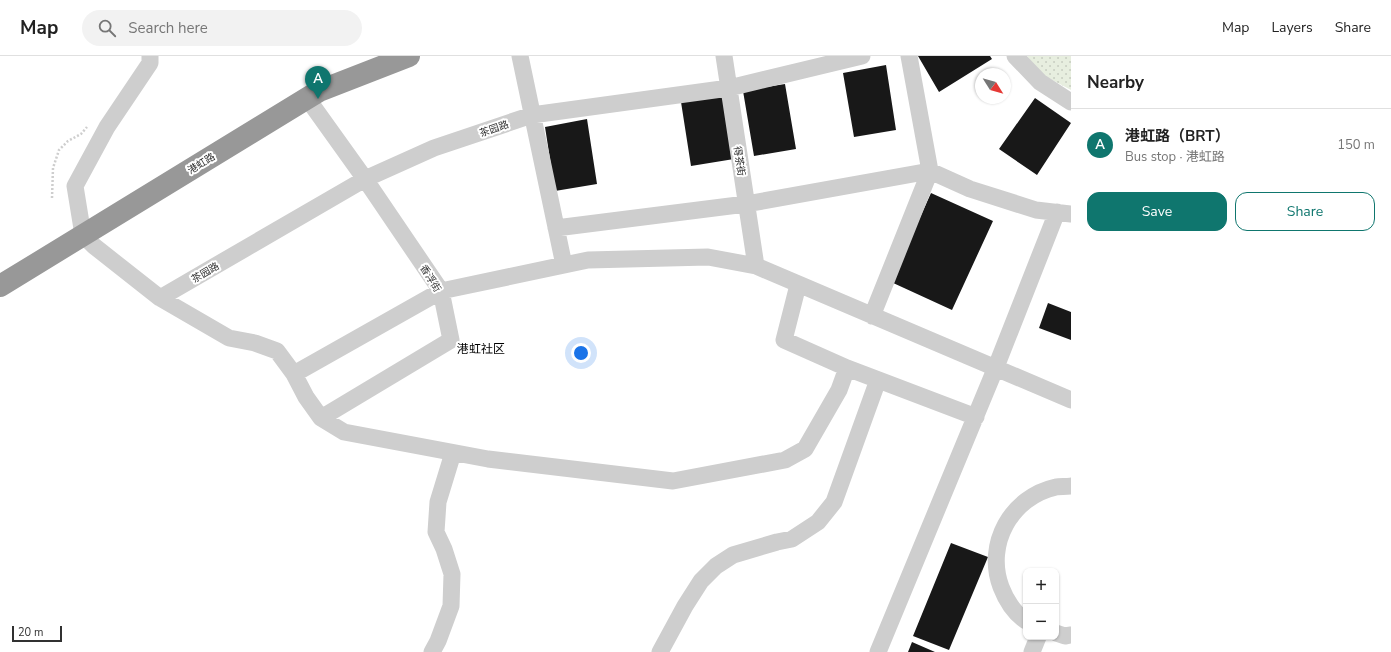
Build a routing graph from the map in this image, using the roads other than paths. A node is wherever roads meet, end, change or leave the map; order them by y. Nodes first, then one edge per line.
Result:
1 (150, 56) edge
2 (409, 56) edge
3 (520, 56) edge
4 (724, 56) edge
5 (862, 56) edge
6 (909, 56) edge
7 (1015, 56) edge
8 (728, 88) junction
9 (307, 98) junction
10 (1071, 102) edge
11 (532, 115) junction
12 (930, 171) junction
13 (366, 180) junction
14 (746, 204) junction
15 (1064, 213) edge
16 (556, 228) junction
17 (83, 235) junction
18 (564, 265) junction
19 (756, 266) junction
20 (798, 285) junction
21 (0, 286) edge
22 (440, 291) junction
23 (160, 298) junction
24 (872, 316) junction
25 (996, 367) junction
26 (847, 368) junction
27 (294, 374) junction
28 (878, 380) junction
29 (1071, 400) edge
30 (976, 417) junction
31 (321, 418) junction
32 (453, 453) junction
33 (1071, 486) edge
34 (1023, 618) edge
35 (1059, 635) edge
36 (1071, 635) edge
37 (1037, 640) edge
38 (432, 652) edge
39 (660, 652) edge
40 (878, 652) edge
41 (1032, 652) edge

1 - 17 street
2 - 9 highway, 港虹路
3 - 11 street
4 - 8 street, 得茶街
5 - 8 street, 茶园路
6 - 12 street
7 - 10 street
8 - 11 street, 茶园路
8 - 14 street, 得茶街
9 - 13 street, 香浮街
9 - 17 highway, 港虹路
11 - 13 street, 茶园路
11 - 16 street
12 - 14 street
12 - 15 street
12 - 24 street
13 - 22 street, 香浮街
13 - 23 street, 茶园路
14 - 16 street
14 - 19 street, 得茶街
15 - 25 street
16 - 18 street
17 - 21 highway, 港虹路
17 - 23 street
18 - 19 street
18 - 22 street
19 - 20 street
20 - 24 street
20 - 26 street
22 - 27 street
22 - 31 street, 香浮街
23 - 27 street
24 - 25 street
25 - 29 street
25 - 30 street
26 - 28 street
26 - 32 street
27 - 31 street
28 - 30 street
28 - 39 street
30 - 40 street
31 - 32 street
32 - 38 street
33 - 34 street
35 - 36 street
37 - 41 street

